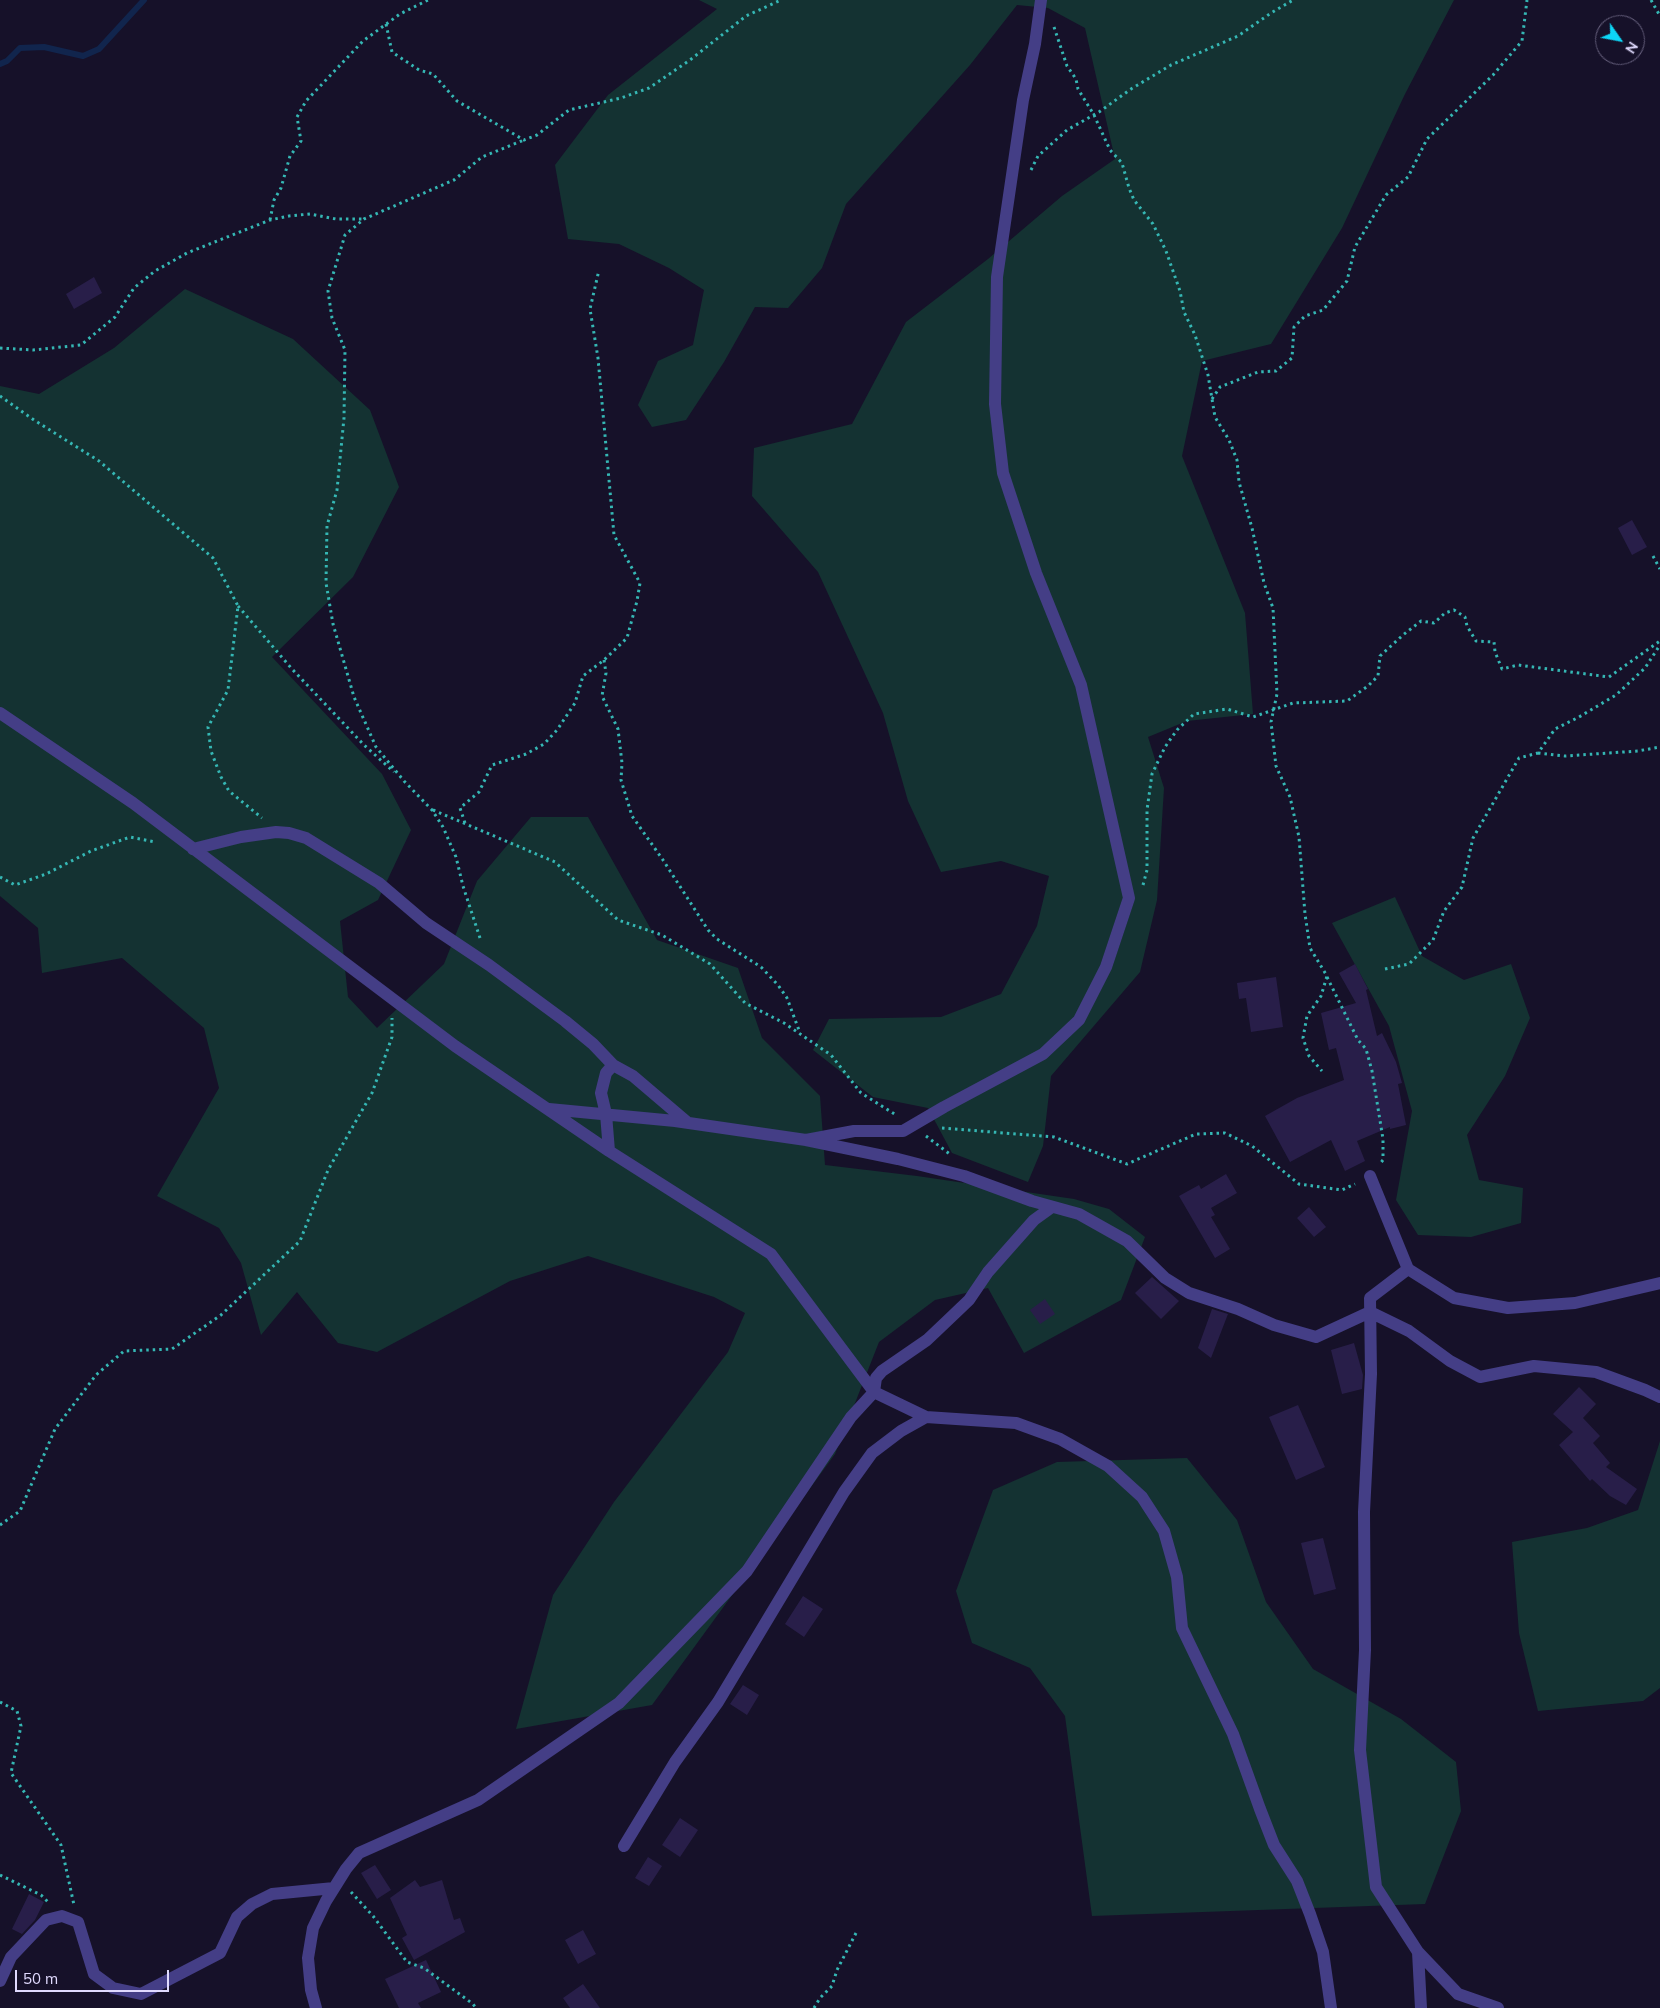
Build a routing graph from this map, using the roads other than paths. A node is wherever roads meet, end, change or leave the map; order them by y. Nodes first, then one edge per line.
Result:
1 (1041, 0) edge
2 (0, 713) edge
3 (193, 849) junction
4 (613, 1065) junction
5 (546, 1108) junction
6 (606, 1114) junction
7 (687, 1123) junction
8 (806, 1140) junction
9 (609, 1151) junction
10 (1370, 1176) road end
11 (1052, 1207) junction
12 (1408, 1269) junction
13 (1660, 1283) edge
14 (1370, 1312) junction
15 (874, 1392) junction
16 (1660, 1397) edge
17 (926, 1418) junction
18 (624, 1846) dead end
19 (334, 1888) junction
20 (1418, 1952) junction
21 (0, 1981) edge
22 (316, 2008) edge
23 (1331, 2008) edge
24 (1421, 2008) edge
25 (1498, 2008) edge

1 - 8 street
2 - 3 street
3 - 4 street
3 - 5 street
4 - 6 street
4 - 7 street
5 - 6 street
5 - 9 street
6 - 7 street
6 - 9 street
7 - 8 street
8 - 11 street
9 - 15 street
10 - 12 street
11 - 14 street
11 - 15 street
12 - 13 street
12 - 14 street
14 - 16 street
14 - 20 street
15 - 17 street
15 - 19 street
17 - 18 street
17 - 23 street
19 - 21 street
19 - 22 street
20 - 24 street
20 - 25 street

